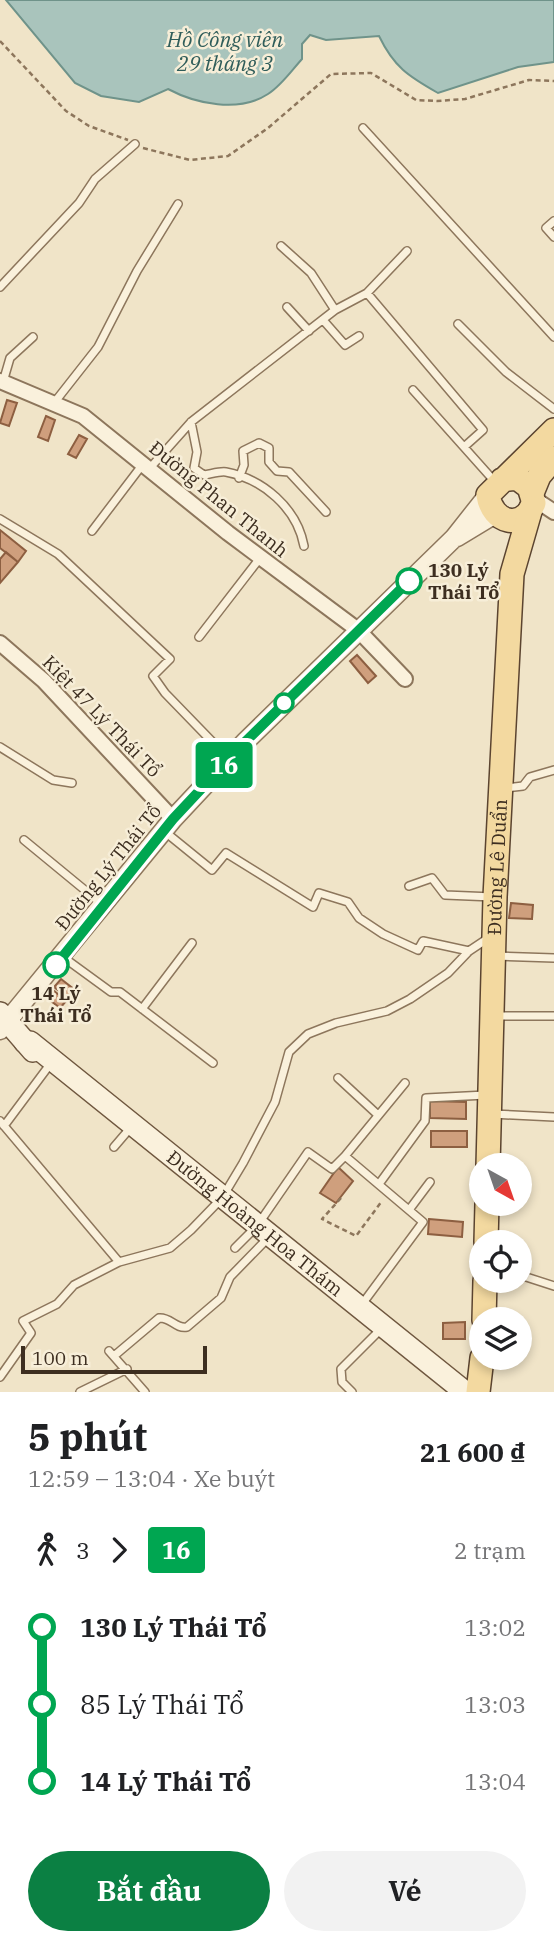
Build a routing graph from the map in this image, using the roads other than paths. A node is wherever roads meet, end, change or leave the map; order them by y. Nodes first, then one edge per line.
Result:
1 (363, 128) dead end
2 (135, 144) road end
3 (178, 204) dead end
4 (554, 221) edge
5 (554, 237) edge
6 (281, 246) dead end
7 (407, 251) dead end
8 (0, 287) edge
9 (367, 293) junction
10 (287, 307) dead end
11 (335, 310) junction
12 (323, 320) junction
13 (458, 324) dead end
14 (309, 331) junction
15 (359, 335) dead end
16 (33, 337) dead end
17 (554, 337) edge
18 (1, 382) edge
19 (413, 390) dead end
20 (54, 403) junction
21 (554, 410) edge
22 (191, 422) junction
23 (554, 430) edge
24 (464, 447) junction
25 (554, 458) edge
26 (147, 466) junction
27 (239, 478) junction
28 (496, 498) junction
29 (538, 503) edge
30 (326, 512) dead end
31 (0, 519) edge
32 (92, 531) dead end
33 (304, 546) dead end
34 (260, 558) junction
35 (512, 568) junction
36 (358, 630) junction
37 (199, 637) dead end
38 (2, 650) edge
39 (405, 679) dead end
40 (0, 747) edge
41 (229, 759) junction
42 (554, 770) edge
43 (72, 783) dead end
44 (501, 789) junction
45 (168, 825) junction
46 (24, 840) dead end
47 (409, 886) dead end
48 (495, 897) junction
49 (103, 905) junction
50 (192, 943) dead end
51 (493, 945) junction
52 (469, 951) junction
53 (62, 957) junction
54 (554, 958) edge
55 (142, 1009) junction
56 (492, 1016) junction
57 (554, 1016) edge
58 (2, 1021) edge
59 (48, 1059) junction
60 (213, 1063) dead end
61 (338, 1078) dead end
62 (405, 1083) dead end
63 (490, 1104) junction
64 (378, 1115) junction
65 (554, 1117) edge
66 (2, 1124) edge
67 (133, 1126) junction
68 (114, 1147) dead end
69 (488, 1153) edge
70 (345, 1156) junction
71 (430, 1182) dead end
72 (379, 1184) junction
73 (222, 1198) junction
74 (409, 1210) junction
75 (264, 1231) junction
76 (235, 1248) dead end
77 (119, 1262) junction
78 (532, 1278) edge
79 (541, 1280) junction
80 (554, 1280) edge
81 (554, 1286) edge
82 (360, 1307) junction
83 (384, 1326) junction
84 (127, 1369) junction
85 (481, 1370) edge
86 (0, 1377) edge
87 (80, 1392) edge
88 (145, 1392) edge
89 (352, 1392) edge
90 (466, 1392) edge
91 (478, 1392) edge

1 - 17 lane
2 - 8 lane
3 - 20 lane
4 - 5 lane
6 - 11 lane
7 - 9 lane
9 - 11 lane
9 - 24 lane
10 - 14 lane
11 - 12 lane
12 - 14 lane
12 - 15 lane
13 - 21 lane
14 - 22 lane
16 - 18 lane
18 - 20 street, Đường Phan Thanh
19 - 24 lane
20 - 26 street, Đường Phan Thanh
22 - 26 lane
22 - 27 lane
23 - 28 main road
24 - 28 lane
25 - 29 main road, Đường Lê Duẩn
26 - 32 lane
26 - 34 street, Đường Phan Thanh
27 - 30 lane
27 - 33 lane
28 - 29 main road
28 - 29 main road
28 - 35 main road, Đường Lê Duẩn
28 - 36 street, Đường Lý Thái Tổ
29 - 35 main road, Đường Lê Duẩn
31 - 41 lane
34 - 36 street, Đường Phan Thanh
34 - 37 lane
35 - 44 main road, Đường Lê Duẩn
36 - 39 street, Đường Phan Thanh
36 - 41 street, Đường Lý Thái Tổ
38 - 45 street, Kiệt 47 Lý Thái Tổ
40 - 43 lane
41 - 45 street, Đường Lý Thái Tổ
42 - 44 lane
44 - 48 main road, Đường Lê Duẩn
45 - 49 street, Đường Lý Thái Tổ
45 - 52 lane
46 - 49 lane
47 - 48 lane
48 - 51 main road, Đường Lê Duẩn
49 - 53 street, Đường Lý Thái Tổ
50 - 55 lane
51 - 52 lane
51 - 54 lane
51 - 56 main road, Đường Lê Duẩn
52 - 73 lane
53 - 55 lane
53 - 58 street, Đường Lý Thái Tổ
55 - 60 lane
56 - 57 lane
56 - 63 main road, Đường Lê Duẩn
58 - 59 main road, Đường Hoàng Hoa Thám
59 - 66 lane
59 - 67 main road, Đường Hoàng Hoa Thám
61 - 64 lane
62 - 64 lane
63 - 65 lane
63 - 69 main road, Đường Lê Duẩn
63 - 72 lane
64 - 70 lane
66 - 77 lane
67 - 68 lane
67 - 73 main road, Đường Hoàng Hoa Thám
70 - 72 lane
70 - 75 lane
71 - 74 lane
72 - 74 lane
73 - 75 main road, Đường Hoàng Hoa Thám
73 - 77 lane
74 - 82 lane
75 - 76 lane
75 - 82 main road, Đường Hoàng Hoa Thám
75 - 84 lane
77 - 86 lane
78 - 79 lane
79 - 80 lane
79 - 81 lane
82 - 83 main road, Đường Hoàng Hoa Thám
83 - 89 lane
83 - 90 main road, Đường Hoàng Hoa Thám
84 - 87 lane
84 - 88 lane
85 - 91 main road

